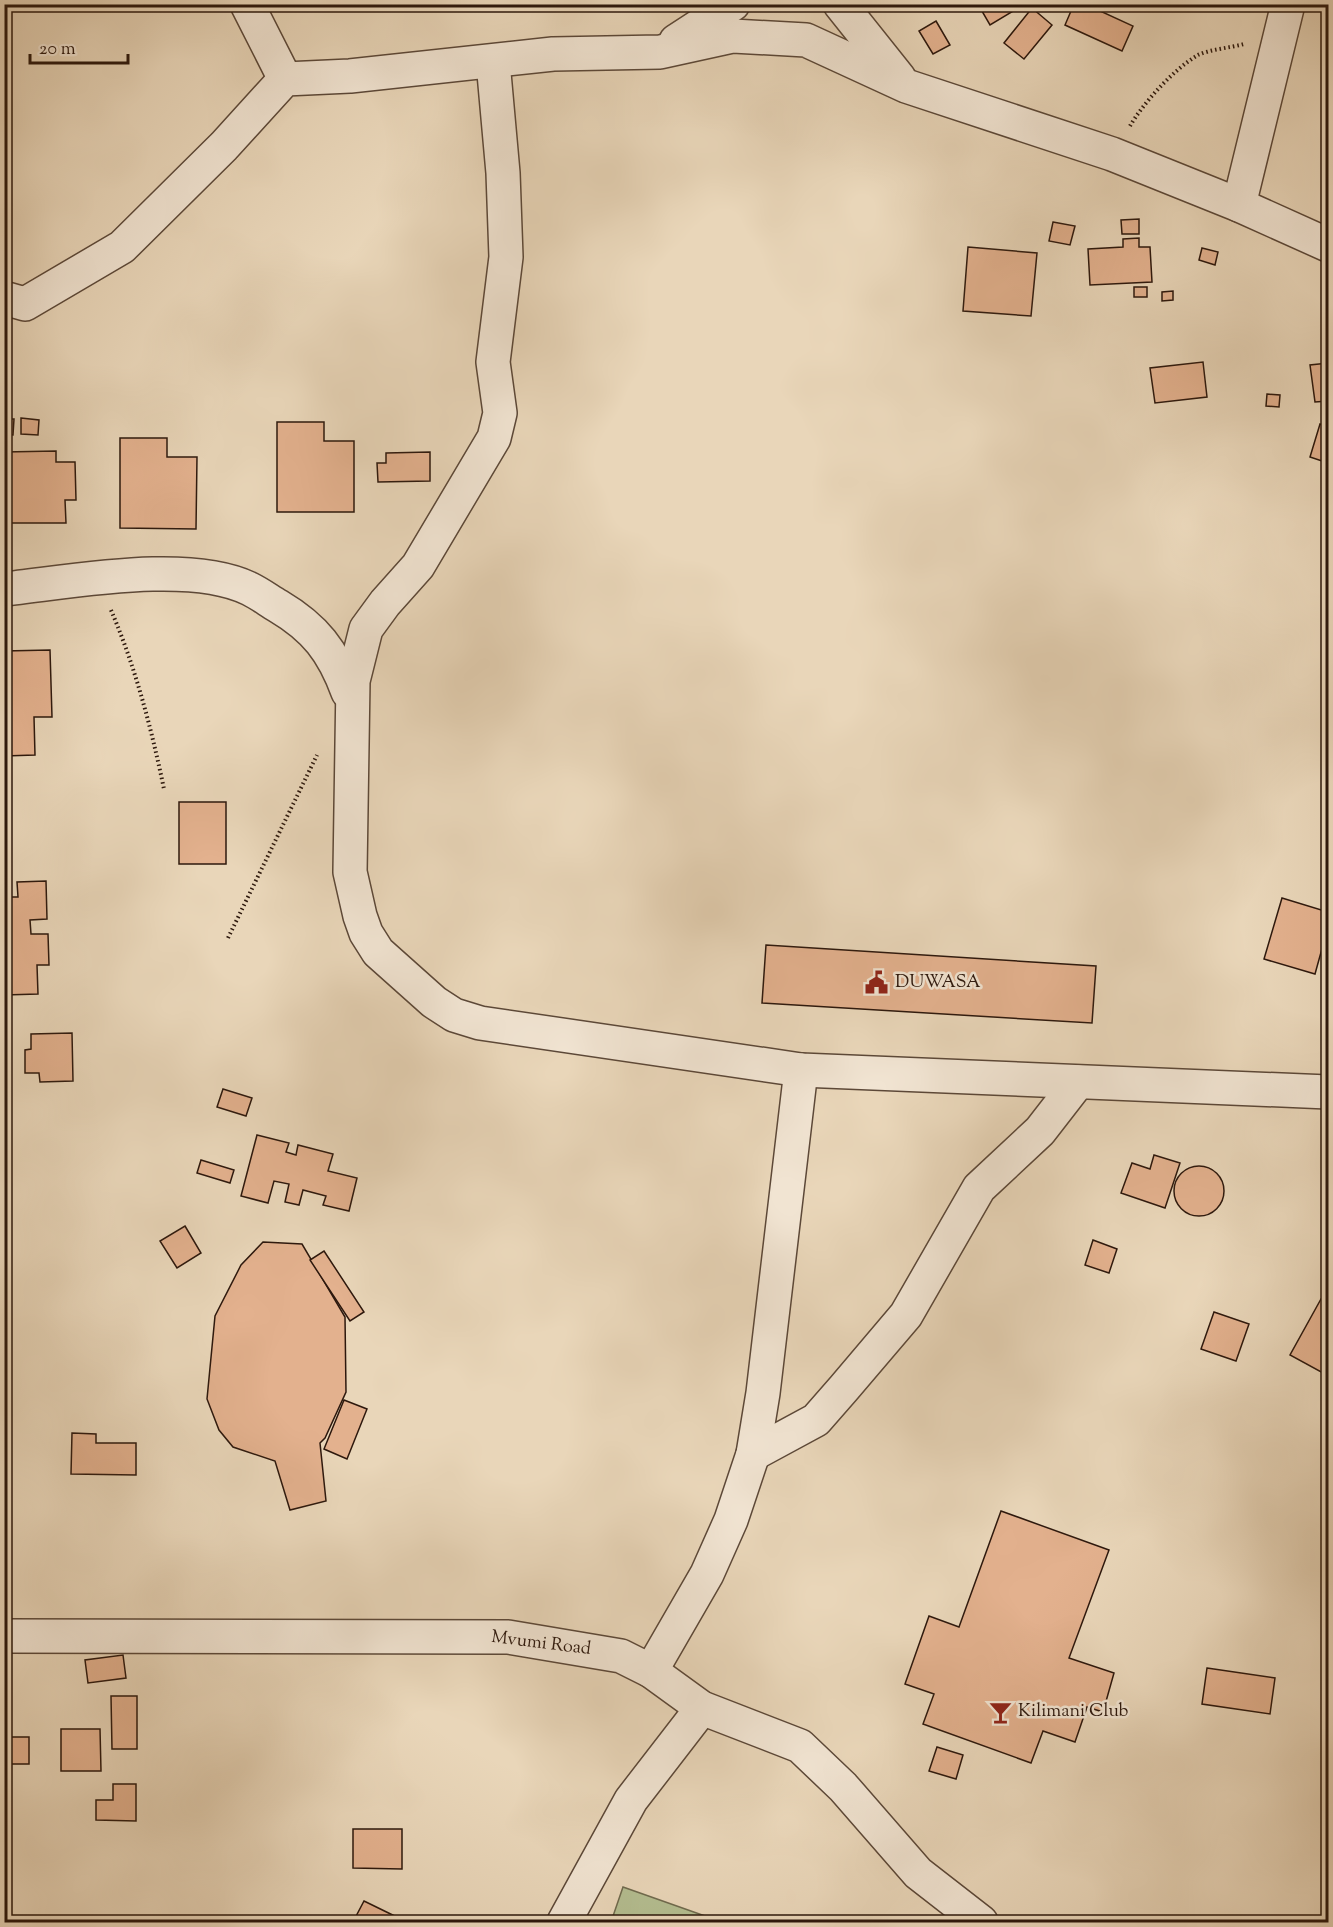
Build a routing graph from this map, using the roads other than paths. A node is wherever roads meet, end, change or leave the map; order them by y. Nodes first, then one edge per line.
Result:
1 (247, 4) edge
2 (733, 4) edge
3 (840, 4) edge
4 (1286, 12) edge
5 (660, 52) junction
6 (493, 62) junction
7 (285, 80) junction
8 (906, 86) junction
9 (1239, 205) junction
10 (1329, 245) edge
11 (4, 298) edge
12 (4, 589) edge
13 (348, 692) dead end
14 (801, 1070) junction
15 (1078, 1082) junction
16 (1329, 1092) edge
17 (753, 1454) junction
18 (4, 1636) edge
19 (651, 1671) junction
20 (702, 1708) junction
21 (564, 1923) edge
22 (981, 1923) edge

1 - 7 street
2 - 5 street
3 - 8 street
4 - 9 street
5 - 6 street
5 - 8 street
6 - 7 street
6 - 14 street
7 - 11 street
8 - 9 street
9 - 10 street
12 - 13 street
14 - 15 street
14 - 17 street
15 - 16 street
15 - 17 street
17 - 19 street
18 - 19 street, Mvumi Road
19 - 20 street, Mvumi Road
20 - 21 street
20 - 22 street, Mvumi Road

